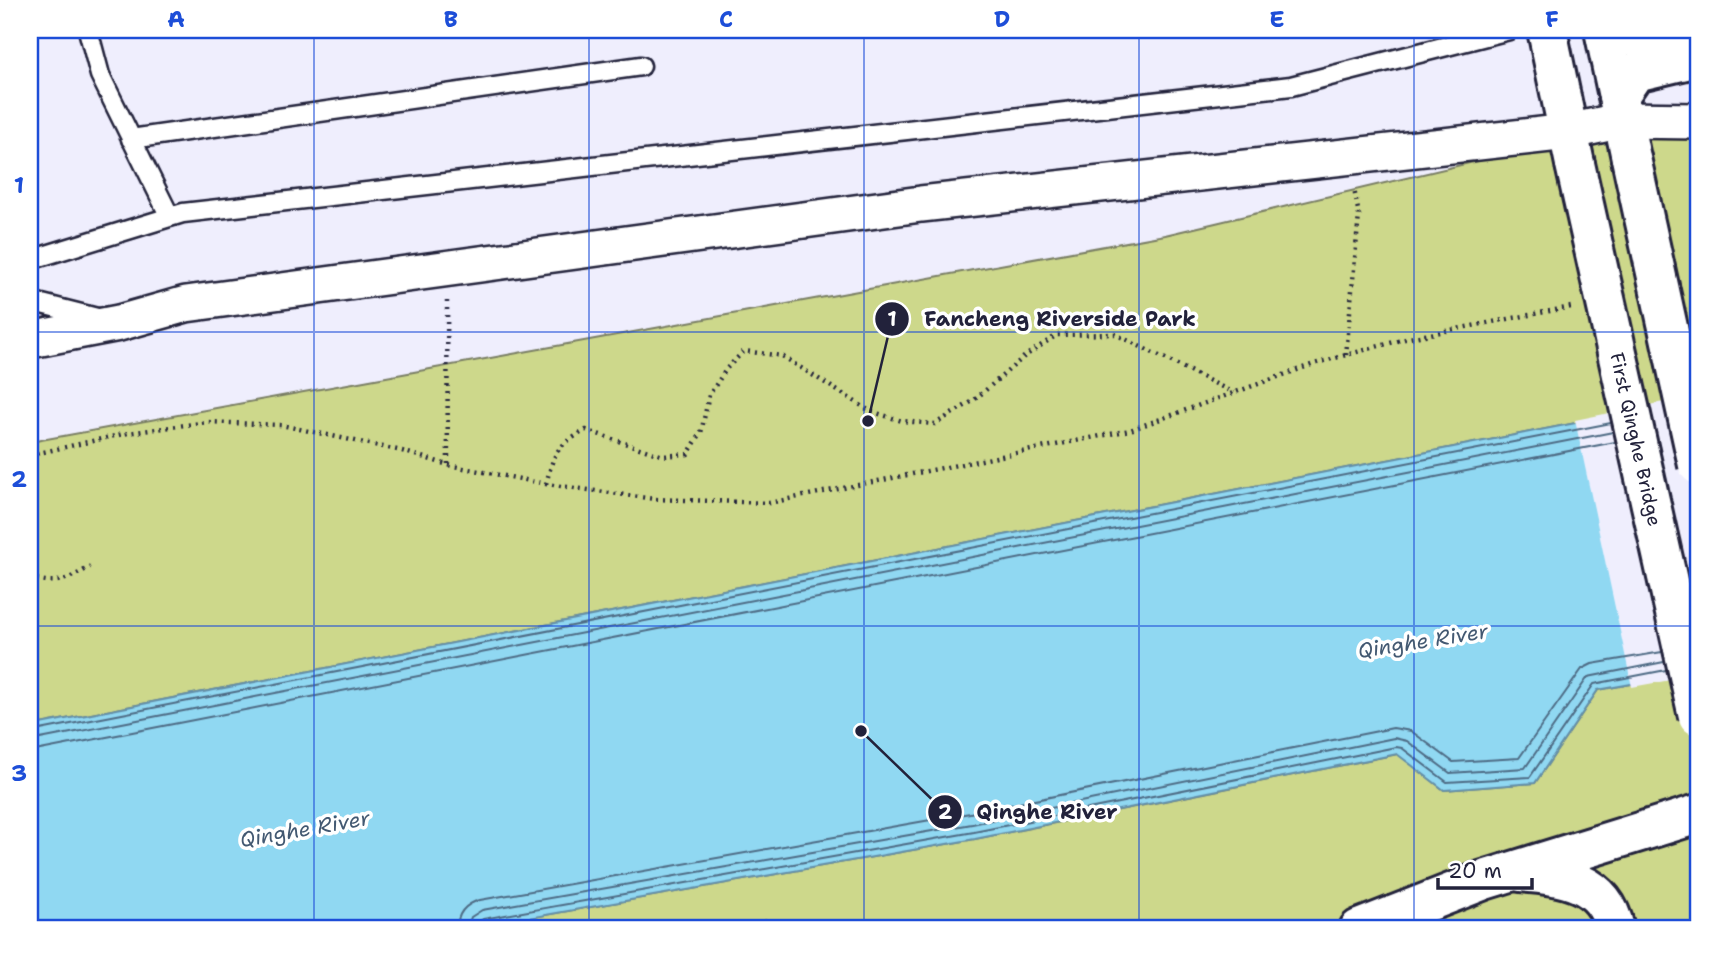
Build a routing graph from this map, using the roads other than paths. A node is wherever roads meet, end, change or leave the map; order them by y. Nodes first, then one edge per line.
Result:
1 (88, 30) edge
2 (1509, 30) edge
3 (1547, 30) edge
4 (1604, 30) edge
5 (1618, 30) edge
6 (1695, 30) edge
7 (1698, 57) edge
8 (640, 66) dead end
9 (1621, 108) junction
10 (1698, 121) edge
11 (131, 139) junction
12 (1571, 148) junction
13 (170, 217) junction
14 (30, 260) edge
15 (30, 301) edge
16 (120, 323) junction
17 (30, 340) edge
18 (1698, 465) edge
19 (1698, 716) edge
20 (1698, 814) edge
21 (1512, 871) junction
22 (1359, 929) edge
23 (1615, 929) edge

1 - 11 lane
2 - 13 lane
3 - 12 main road, First Qinghe Bridge
4 - 9 main road
5 - 6 main road
7 - 9 main road
8 - 11 lane
9 - 10 street
9 - 12 street
9 - 18 main road, bridge
11 - 13 lane
12 - 16 street
12 - 19 main road, First Qinghe Bridge, bridge
13 - 14 lane
15 - 16 lane
16 - 17 street
20 - 21 main road
21 - 22 main road
21 - 23 main road

